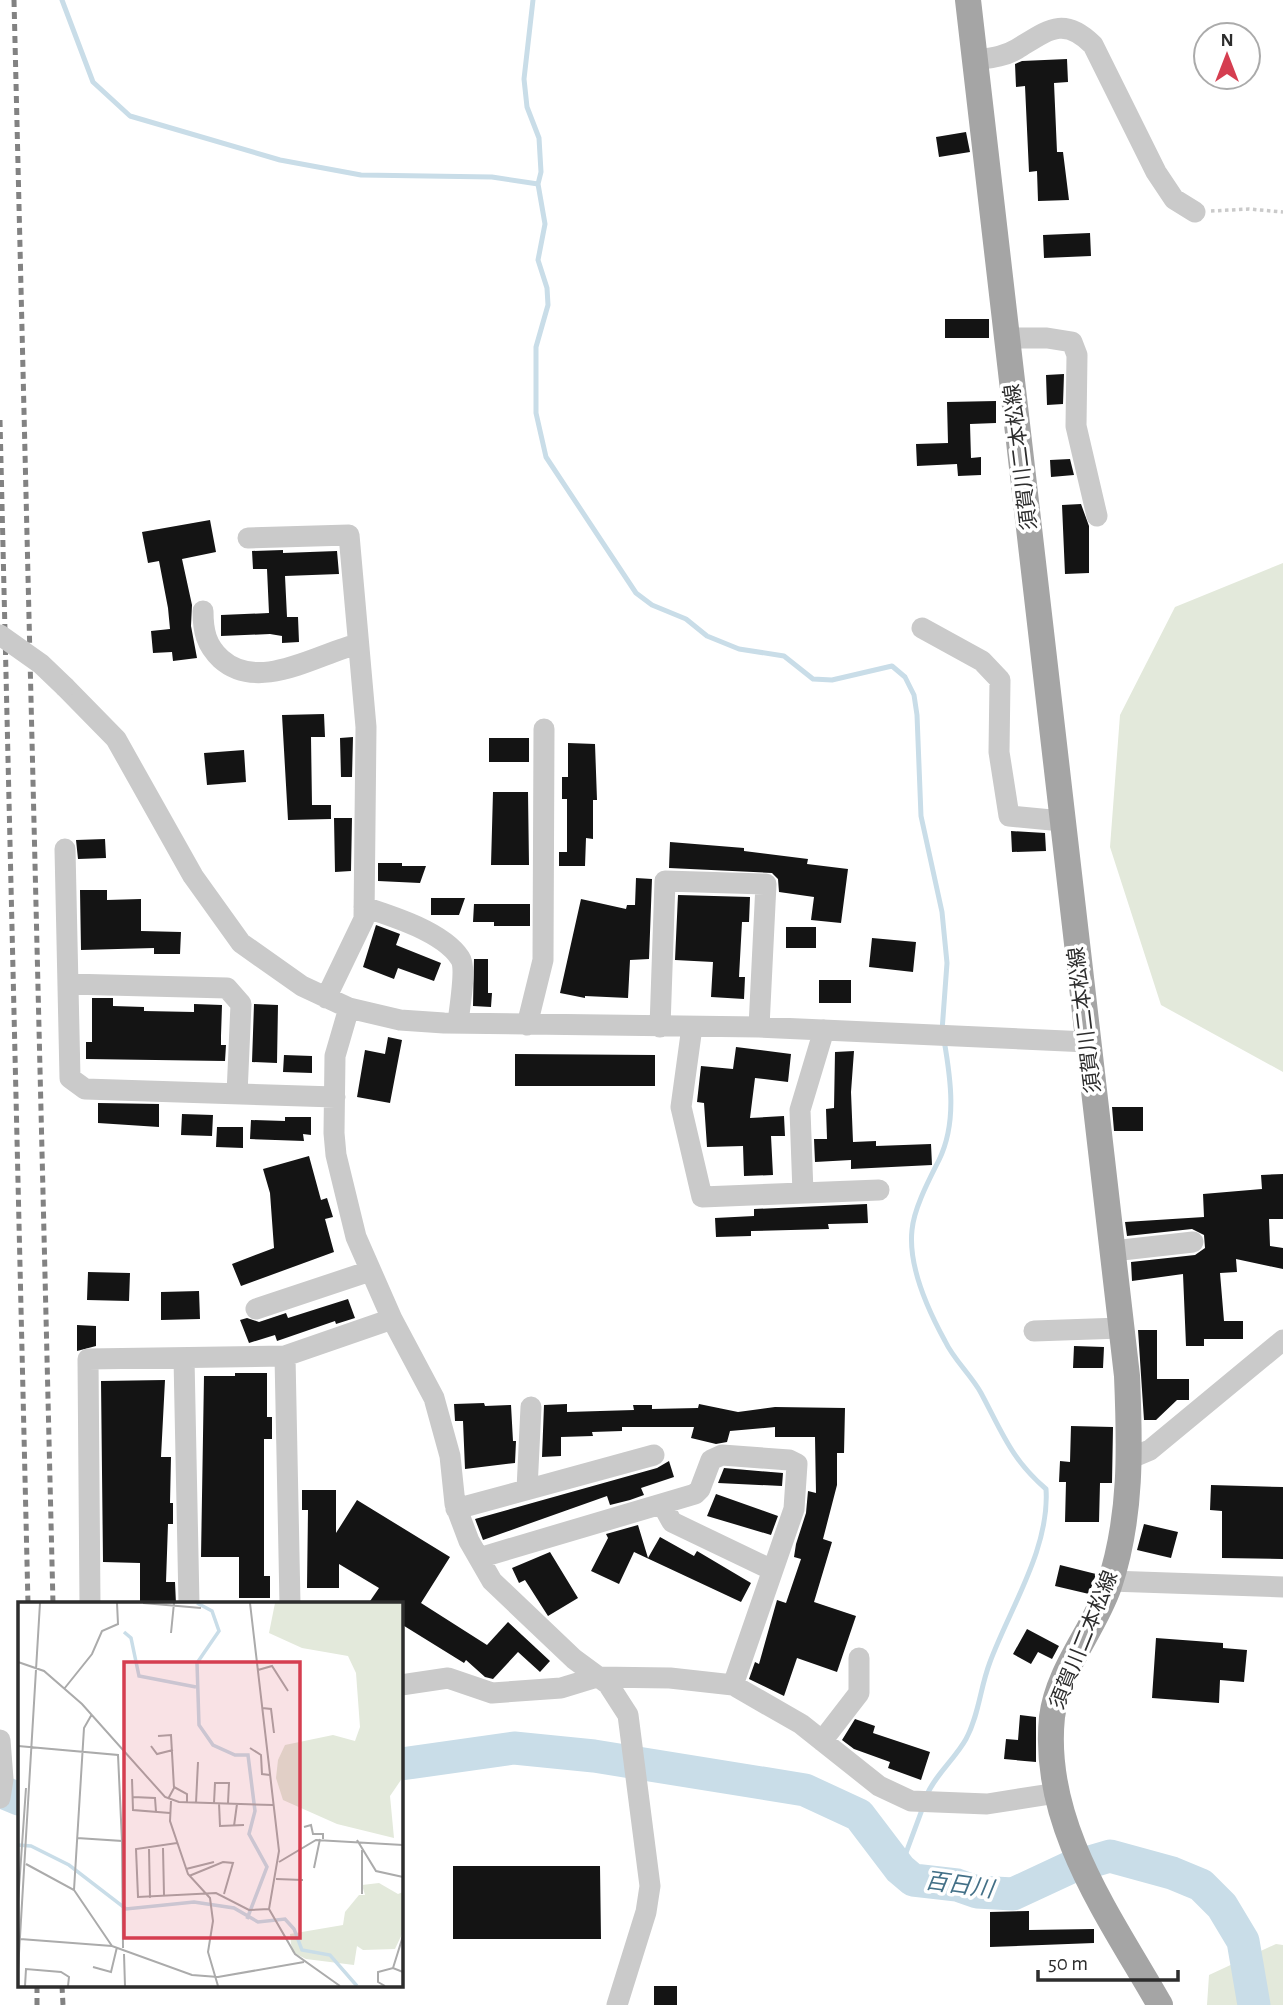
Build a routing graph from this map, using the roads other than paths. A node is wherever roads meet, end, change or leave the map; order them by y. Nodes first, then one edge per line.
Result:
1 (968, 0) edge
2 (975, 60) junction
3 (1195, 212) road end
4 (1007, 338) junction
5 (1097, 516) dead end
6 (248, 538) dead end
7 (203, 611) dead end
8 (922, 628) dead end
9 (0, 635) edge
10 (359, 644) junction
11 (544, 729) dead end
12 (1062, 821) junction
13 (65, 849) dead end
14 (364, 907) junction
15 (68, 984) junction
16 (326, 998) junction
17 (349, 1009) junction
18 (458, 1023) junction
19 (527, 1025) junction
20 (660, 1027) junction
21 (692, 1027) junction
22 (759, 1027) junction
23 (824, 1030) junction
24 (1088, 1042) junction
25 (237, 1094) junction
26 (335, 1097) junction
27 (879, 1190) dead end
28 (803, 1193) junction
29 (1193, 1242) dead end
30 (1113, 1251) junction
31 (370, 1271) junction
32 (256, 1309) dead end
33 (392, 1320) junction
34 (1122, 1328) junction
35 (1034, 1331) dead end
36 (1283, 1340) edge
37 (285, 1356) junction
38 (184, 1358) junction
39 (531, 1407) dead end
40 (654, 1455) dead end
41 (1131, 1458) junction
42 (527, 1489) junction
43 (662, 1504) junction
44 (456, 1509) junction
45 (479, 1558) junction
46 (772, 1570) junction
47 (1110, 1581) junction
48 (1283, 1587) edge
49 (90, 1602) edge
50 (189, 1602) edge
51 (290, 1602) edge
52 (859, 1658) dead end
53 (597, 1677) junction
54 (402, 1685) edge
55 (733, 1685) junction
56 (0, 1740) edge
57 (822, 1741) junction
58 (1, 1788) edge
59 (1057, 1793) junction
60 (617, 2005) edge
61 (1160, 2005) edge

1 - 2 main road, 須賀川二本松線
2 - 3 street
2 - 4 main road, 須賀川二本松線
4 - 5 street
4 - 12 main road, 須賀川二本松線
6 - 10 street
7 - 10 street
8 - 12 street
9 - 16 street, bridge
10 - 14 street
11 - 19 street
12 - 24 main road, 須賀川二本松線
13 - 15 street
14 - 16 street
14 - 18 street
15 - 25 street
15 - 25 street
16 - 17 street
17 - 18 street
17 - 26 street
18 - 19 street
19 - 20 street
20 - 21 street
20 - 22 street
21 - 22 street
21 - 28 street
22 - 23 street
23 - 24 street
23 - 28 street
24 - 30 main road, 須賀川二本松線
25 - 26 street
26 - 31 street
27 - 28 street
29 - 30 street
30 - 34 main road, 須賀川二本松線
31 - 32 street
31 - 33 street
33 - 37 street
33 - 44 street
34 - 35 street
34 - 41 main road, 須賀川二本松線
36 - 41 street
37 - 38 street
37 - 51 street
38 - 49 street
38 - 50 street
39 - 42 street
40 - 42 street
41 - 47 main road, 須賀川二本松線
42 - 44 street
43 - 45 street
43 - 46 street
43 - 46 street
44 - 45 street
45 - 53 street
46 - 55 street
47 - 48 street
47 - 59 main road, 須賀川二本松線
52 - 57 street
53 - 54 street
53 - 55 street
53 - 60 street
55 - 57 street
56 - 58 street
57 - 59 street
59 - 61 main road, 須賀川二本松線

